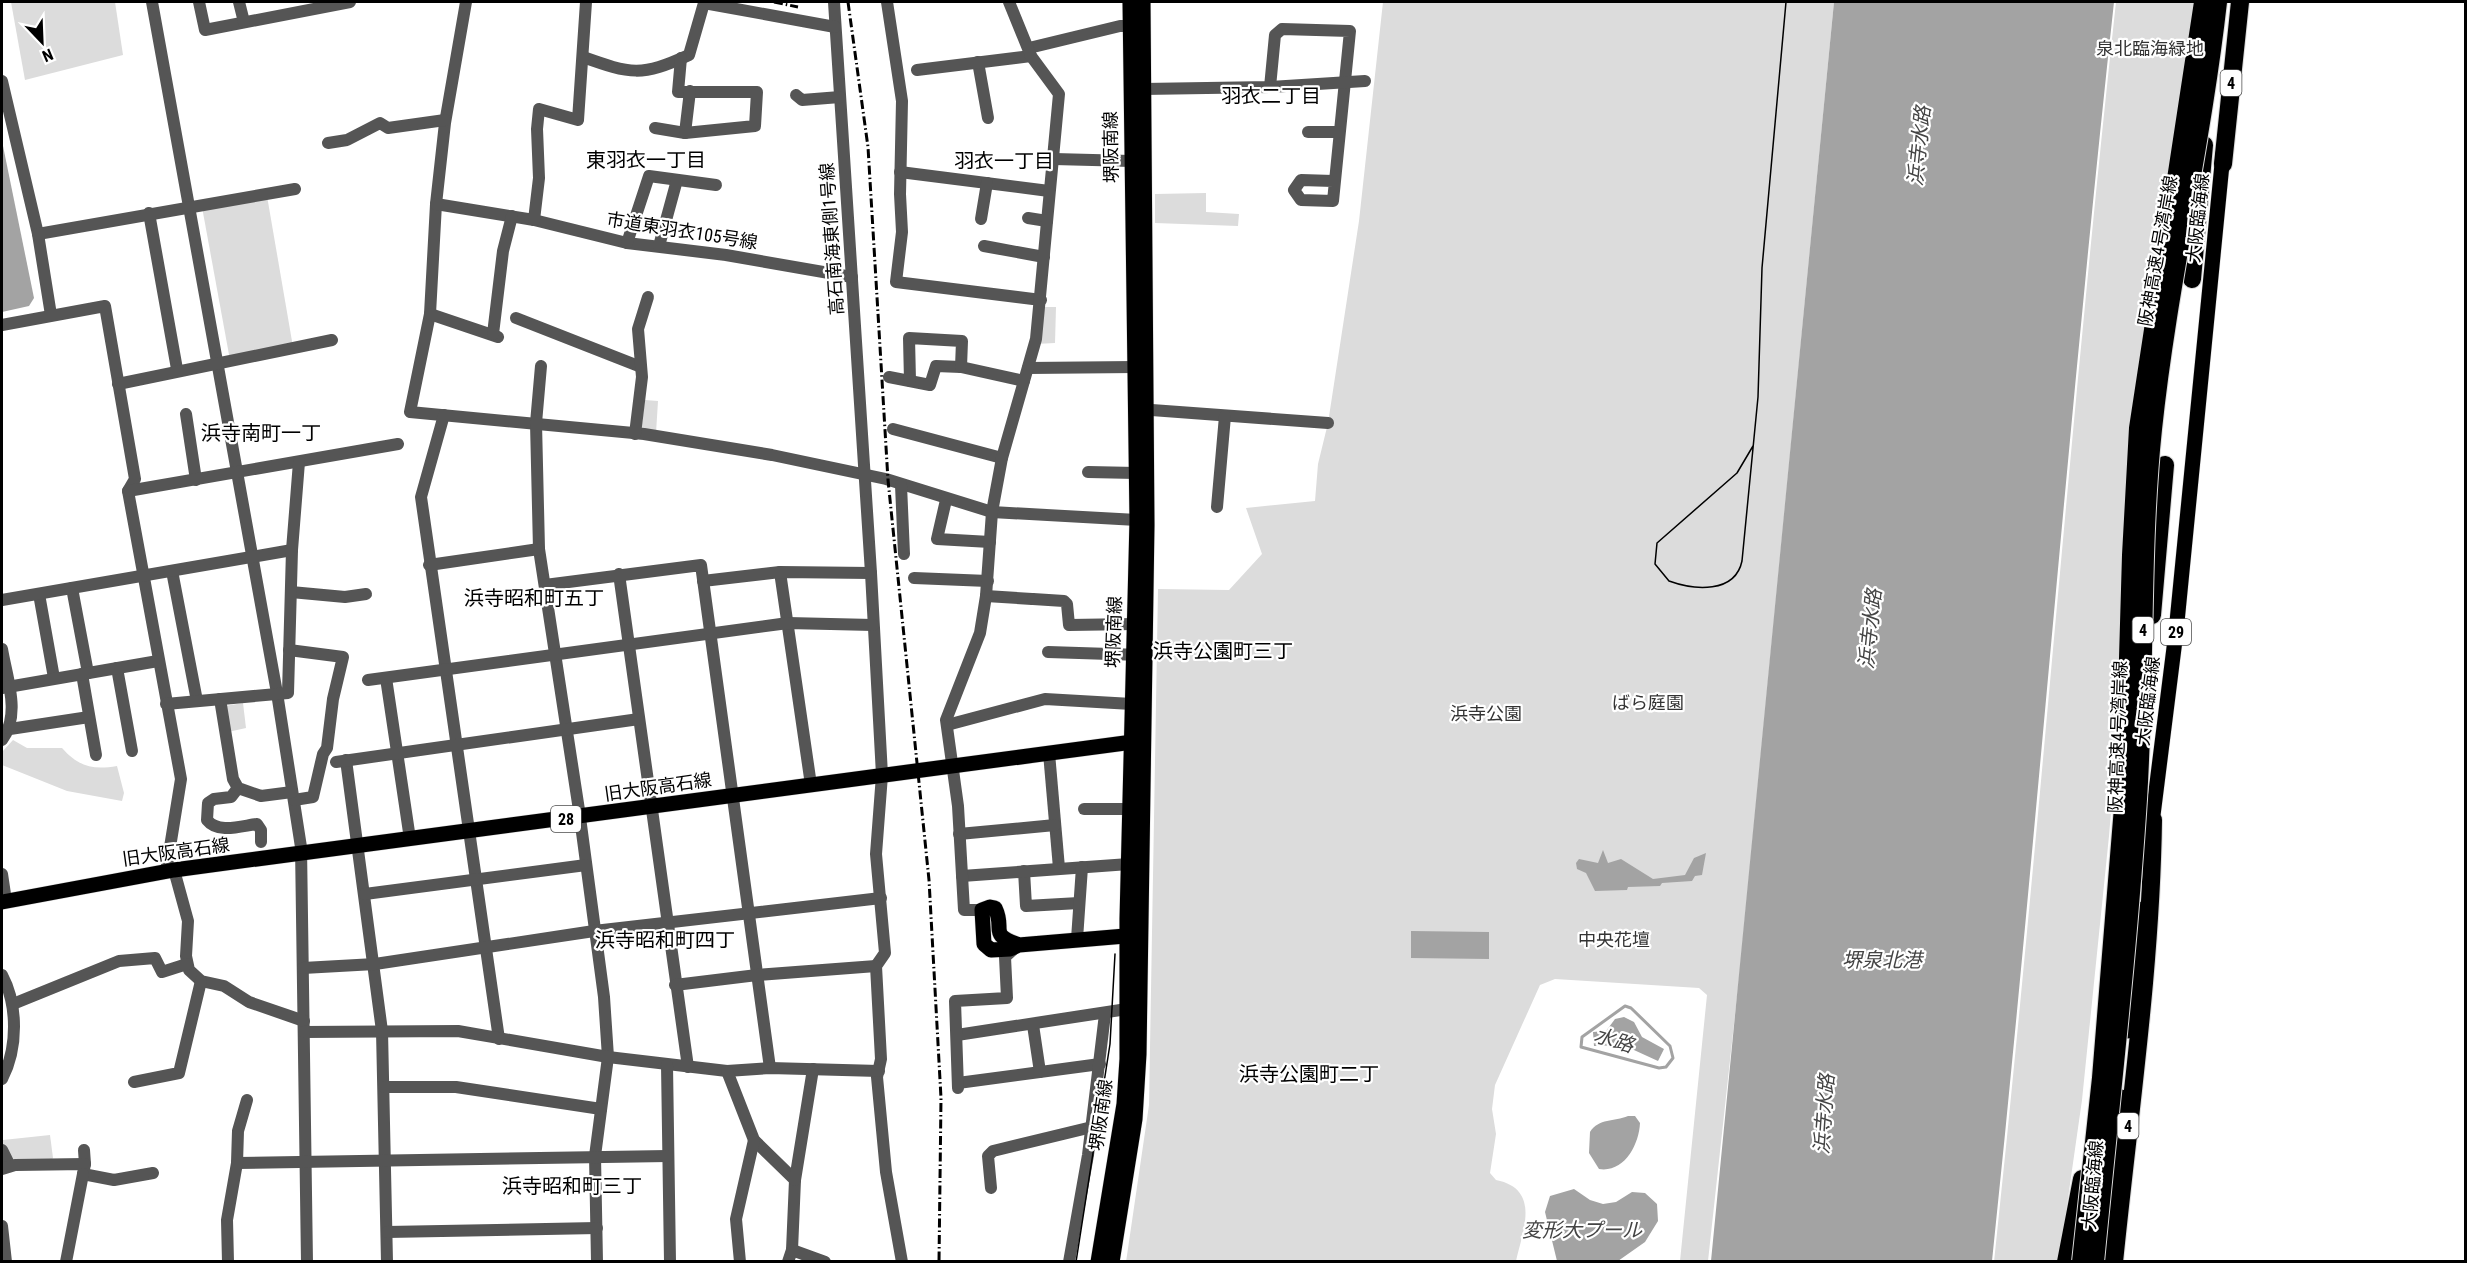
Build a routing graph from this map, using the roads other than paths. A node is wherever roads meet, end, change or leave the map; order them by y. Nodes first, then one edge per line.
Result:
1 (152, 2) edge
2 (199, 2) edge
3 (239, 2) edge
4 (350, 2) edge
5 (466, 2) edge
6 (586, 2) edge
7 (704, 2) edge
8 (834, 2) edge
9 (887, 2) edge
10 (1009, 2) edge
11 (1130, 2) edge
12 (1143, 2) edge
13 (2202, 2) edge
14 (2218, 2) edge
15 (2232, 2) edge
16 (2240, 2) edge
17 (244, 22) junction
18 (1130, 26) junction
19 (835, 27) junction
20 (1030, 52) junction
21 (583, 57) junction
22 (681, 58) junction
23 (978, 62) junction
24 (2211, 69) junction
25 (917, 70) dead end
26 (2, 81) edge
27 (1365, 81) dead end
28 (1345, 82) junction
29 (1270, 87) junction
30 (1143, 89) junction
31 (690, 91) junction
32 (796, 95) dead end
33 (840, 97) junction
34 (4, 99) edge
35 (988, 118) dead end
36 (445, 120) junction
37 (655, 128) dead end
38 (1308, 132) dead end
39 (1339, 132) junction
40 (685, 133) junction
41 (328, 142) dead end
42 (1054, 159) junction
43 (1131, 161) junction
44 (2223, 164) junction
45 (900, 172) junction
46 (677, 180) junction
47 (1333, 181) dead end
48 (987, 183) junction
49 (716, 185) dead end
50 (295, 189) dead end
51 (1049, 191) junction
52 (436, 204) junction
53 (189, 207) junction
54 (150, 213) junction
55 (512, 216) junction
56 (1028, 218) dead end
57 (981, 219) dead end
58 (534, 220) junction
59 (1047, 221) junction
60 (38, 234) junction
61 (627, 243) junction
62 (659, 246) junction
63 (984, 246) dead end
64 (1044, 256) junction
65 (852, 277) junction
66 (2192, 279) dead end
67 (648, 297) dead end
68 (1041, 300) junction
69 (430, 314) junction
70 (51, 315) junction
71 (516, 318) dead end
72 (2, 326) edge
73 (332, 340) dead end
74 (217, 362) junction
75 (541, 366) dead end
76 (641, 367) junction
77 (961, 367) junction
78 (1135, 367) junction
79 (1028, 368) junction
80 (177, 369) junction
81 (889, 376) dead end
82 (910, 381) junction
83 (1024, 381) junction
84 (118, 384) junction
85 (1141, 409) junction
86 (186, 414) dead end
87 (444, 415) junction
88 (1226, 416) junction
89 (536, 423) junction
90 (1328, 423) dead end
91 (892, 429) dead end
92 (635, 434) junction
93 (398, 444) dead end
94 (1002, 458) junction
95 (299, 462) junction
96 (2165, 465) dead end
97 (1088, 472) dead end
98 (236, 473) junction
99 (1136, 473) junction
100 (865, 474) junction
101 (196, 480) junction
102 (901, 485) junction
103 (128, 491) junction
104 (946, 500) junction
105 (1217, 507) dead end
106 (992, 512) junction
107 (1137, 520) junction
108 (990, 542) junction
109 (539, 549) junction
110 (292, 550) junction
111 (904, 554) dead end
112 (251, 557) junction
113 (429, 565) junction
114 (172, 571) junction
115 (780, 572) junction
116 (871, 573) junction
117 (619, 574) junction
118 (143, 576) junction
119 (914, 578) dead end
120 (703, 581) junction
121 (987, 581) junction
122 (545, 585) junction
123 (72, 588) junction
124 (291, 592) junction
125 (39, 594) junction
126 (366, 594) dead end
127 (986, 596) junction
128 (2, 600) edge
129 (788, 623) junction
130 (1134, 624) junction
131 (873, 625) junction
132 (710, 633) junction
133 (628, 644) junction
134 (2, 649) edge
135 (289, 650) junction
136 (1048, 652) dead end
137 (556, 654) junction
138 (1139, 655) junction
139 (158, 661) junction
140 (117, 668) junction
141 (445, 669) junction
142 (85, 673) junction
143 (54, 678) junction
144 (386, 678) junction
145 (368, 680) dead end
146 (5, 687) edge
147 (277, 693) junction
148 (220, 699) junction
149 (197, 701) junction
150 (166, 704) junction
151 (1132, 704) junction
152 (89, 717) junction
153 (639, 719) junction
154 (947, 725) junction
155 (10, 729) junction
156 (566, 729) junction
157 (2, 740) edge
158 (1137, 741) junction
159 (457, 744) junction
160 (132, 751) dead end
161 (396, 753) junction
162 (1049, 753) junction
163 (96, 755) dead end
164 (952, 766) junction
165 (882, 775) junction
166 (811, 785) junction
167 (238, 788) junction
168 (293, 796) junction
169 (732, 796) junction
170 (2144, 805) junction
171 (651, 808) junction
172 (1084, 809) dead end
173 (1130, 809) junction
174 (580, 817) junction
175 (1055, 825) junction
176 (469, 831) junction
177 (959, 834) junction
178 (410, 839) junction
179 (261, 842) dead end
180 (358, 847) junction
181 (301, 855) junction
182 (1129, 864) junction
183 (586, 865) junction
184 (1082, 867) junction
185 (1059, 868) junction
186 (170, 871) junction
187 (1024, 871) junction
188 (2, 874) edge
189 (962, 876) junction
190 (476, 879) junction
191 (365, 894) junction
192 (881, 898) junction
193 (4, 902) edge
194 (1079, 903) junction
195 (982, 910) joint
196 (748, 912) junction
197 (667, 922) junction
198 (594, 932) junction
199 (1134, 935) junction
200 (1077, 939) junction
201 (1019, 945) junction
202 (485, 948) junction
203 (187, 964) junction
204 (375, 964) junction
205 (876, 966) junction
206 (303, 968) junction
207 (2, 975) edge
208 (757, 975) junction
209 (201, 981) junction
210 (675, 985) junction
211 (14, 1004) junction
212 (1127, 1009) junction
213 (1106, 1014) junction
214 (1033, 1025) junction
215 (304, 1026) junction
216 (382, 1031) junction
217 (957, 1035) junction
218 (499, 1039) junction
219 (608, 1057) junction
220 (1100, 1064) junction
221 (667, 1065) junction
222 (688, 1067) junction
223 (770, 1068) junction
224 (813, 1069) junction
225 (727, 1071) junction
226 (879, 1071) junction
227 (1040, 1072) junction
228 (2, 1079) edge
229 (134, 1082) dead end
230 (384, 1087) junction
231 (247, 1100) dead end
232 (602, 1109) junction
233 (1092, 1127) junction
234 (754, 1140) junction
235 (84, 1149) dead end
236 (2, 1150) edge
237 (595, 1156) junction
238 (668, 1156) junction
239 (385, 1159) junction
240 (305, 1160) junction
241 (237, 1163) junction
242 (6, 1167) edge
243 (84, 1169) junction
244 (153, 1173) dead end
245 (2082, 1179) junction
246 (795, 1180) junction
247 (991, 1188) dead end
248 (2, 1226) edge
249 (597, 1228) junction
250 (387, 1232) junction
251 (790, 1256) edge
252 (6, 1262) edge
253 (66, 1262) edge
254 (228, 1262) edge
255 (307, 1262) edge
256 (387, 1262) edge
257 (597, 1262) edge
258 (670, 1262) edge
259 (740, 1262) edge
260 (825, 1262) edge
261 (902, 1262) edge
262 (1069, 1262) edge
263 (1098, 1262) edge
264 (1112, 1262) edge
265 (2066, 1262) edge
266 (2074, 1262) edge
267 (2081, 1262) edge
268 (2096, 1262) edge
269 (2105, 1262) edge
270 (2114, 1262) edge

1 - 53 street
2 - 17 street
3 - 17 street
4 - 17 street
5 - 36 street
6 - 21 street
7 - 19 street
7 - 22 street
8 - 19 street, 高石南海東側1号線
9 - 45 street
10 - 20 street
11 - 18 main road, 堺阪南線
12 - 30 main road, 堺阪南線
13 - 170 main road, 大阪臨海線 / 29
13 - 267 highway, 阪神高速4号湾岸線 / 4, bridge
14 - 24 highway, 阪神高速4号湾岸線 / 4, bridge
15 - 44 main road, 大阪臨海線 / 29
16 - 44 highway, 4
18 - 20 street
18 - 43 main road, 堺阪南線
19 - 33 street, 高石南海東側1号線
20 - 23 street
20 - 42 street
21 - 22 street
21 - 58 street
22 - 31 street
23 - 25 street
23 - 35 street
24 - 66 highway, bridge
24 - 170 highway, 阪神高速4号湾岸線 / 4, bridge
26 - 34 street
27 - 28 street
28 - 29 street
28 - 29 street
28 - 39 street
29 - 30 street
30 - 85 main road, 堺阪南線
31 - 40 street
31 - 40 street
32 - 33 street
33 - 65 street, 高石南海東側1号線
34 - 60 street
36 - 41 street
36 - 52 street
37 - 40 street
38 - 39 street
39 - 47 street
42 - 43 street
42 - 51 street
43 - 78 main road, 堺阪南線
44 - 170 main road, 大阪臨海線 / 29
45 - 48 street
45 - 68 street
46 - 49 street
46 - 61 street
46 - 62 street
48 - 51 street
48 - 57 street
50 - 53 street
51 - 59 street
52 - 55 street, 市道東羽衣105号線
52 - 69 street
53 - 54 street
53 - 74 street
54 - 60 street
54 - 80 street
55 - 58 street, 市道東羽衣105号線
55 - 69 street
56 - 59 street
58 - 61 street, 市道東羽衣105号線
59 - 64 street
60 - 70 street
61 - 62 street, 市道東羽衣105号線
62 - 65 street, 市道東羽衣105号線
63 - 64 street
64 - 68 street
65 - 100 street, 高石南海東側1号線
67 - 76 street
68 - 79 street
69 - 87 street
70 - 72 street
70 - 84 street
71 - 76 street
73 - 74 street
74 - 80 street
74 - 98 street
75 - 89 street
76 - 92 street
77 - 82 street
77 - 82 street
77 - 83 street
78 - 79 street
78 - 85 main road, 堺阪南線
79 - 83 street
80 - 84 street
81 - 82 street
83 - 94 street
84 - 103 street
85 - 88 street
85 - 99 main road, 堺阪南線
85 - 138 main road, 堺阪南線
86 - 101 street
87 - 89 street
87 - 113 street
88 - 90 street
88 - 105 street
89 - 92 street
89 - 109 street
91 - 94 street
92 - 100 street
93 - 95 street
94 - 106 street
95 - 98 street
95 - 110 street
96 - 170 highway, bridge
97 - 99 street
98 - 101 street
98 - 112 street
99 - 107 main road, 堺阪南線
100 - 102 street
100 - 116 street, 高石南海東側1号線
101 - 103 street
102 - 104 street
102 - 111 street
103 - 118 street
104 - 106 street
104 - 108 street
106 - 107 street
106 - 108 street
107 - 130 main road, 堺阪南線
108 - 121 street
109 - 113 street
109 - 122 street
110 - 112 street
110 - 124 street
112 - 114 street
112 - 147 street
113 - 141 street
114 - 118 street
114 - 149 street
115 - 116 street
115 - 120 street
115 - 129 street
116 - 131 street, 高石南海東側1号線
117 - 120 street
117 - 122 street
117 - 133 street
118 - 123 street
118 - 139 street
119 - 121 street
120 - 132 street
121 - 127 street
122 - 137 street
123 - 125 street
123 - 142 street
124 - 126 street
124 - 135 street
125 - 128 street
125 - 143 street
127 - 130 street
127 - 154 street
129 - 131 street
129 - 132 street
129 - 166 street
130 - 138 main road, 堺阪南線
131 - 165 street, 高石南海東側1号線
132 - 133 street
132 - 169 street
133 - 137 street
133 - 153 street
134 - 146 street
135 - 147 street
135 - 168 street
136 - 138 street
137 - 141 street
137 - 156 street
138 - 151 main road, 堺阪南線
138 - 158 main road, 堺阪南線
139 - 140 street
139 - 150 street
140 - 142 street
140 - 160 street
141 - 144 street
141 - 159 street
142 - 143 street
142 - 152 street
143 - 146 street
144 - 145 street
144 - 161 street
146 - 155 street
147 - 148 street
147 - 168 street
148 - 149 street
148 - 167 street
149 - 150 street
150 - 186 street
151 - 154 street
151 - 158 main road, 堺阪南線
152 - 155 street
152 - 163 street
153 - 156 street
153 - 171 street
154 - 164 street
155 - 157 street
156 - 159 street
156 - 174 street
158 - 162 main road, 旧大阪高石線 / 28
158 - 173 main road, 堺阪南線
158 - 199 main road, 堺阪南線
159 - 161 street
159 - 176 street
161 - 178 street
161 - 180 street
162 - 164 main road, 旧大阪高石線 / 28
162 - 175 street
164 - 165 main road, 旧大阪高石線 / 28
164 - 177 street
165 - 166 main road, 旧大阪高石線 / 28
165 - 192 street, 高石南海東側1号線
166 - 169 main road, 旧大阪高石線 / 28
167 - 168 street
167 - 179 street
168 - 181 street
169 - 171 main road, 旧大阪高石線 / 28
169 - 196 street
170 - 245 main road, 大阪臨海線 / 29
170 - 268 highway, 阪神高速4号湾岸線 / 4, bridge
170 - 269 main road, 大阪臨海線 / 29
170 - 270 highway, 4
171 - 174 main road, 旧大阪高石線 / 28
171 - 197 street
172 - 173 street
173 - 182 main road, 堺阪南線
174 - 176 main road, 旧大阪高石線 / 28
174 - 183 street
175 - 177 street
175 - 185 street
176 - 178 main road, 旧大阪高石線 / 28
176 - 190 street
177 - 189 street
178 - 180 main road, 旧大阪高石線 / 28
180 - 181 main road, 旧大阪高石線 / 28
180 - 191 street
181 - 186 main road, 旧大阪高石線 / 28
181 - 206 street
182 - 184 street
182 - 199 main road, 堺阪南線
183 - 190 street
183 - 198 street
184 - 185 street
184 - 194 street
185 - 187 street
186 - 193 main road, 旧大阪高石線 / 28
186 - 203 street
187 - 189 street
187 - 194 street
188 - 193 street
189 - 195 street
190 - 191 street
190 - 202 street
191 - 204 street
192 - 196 street
192 - 205 street, 高石南海東側1号線
194 - 200 street
195 - 201 main road
196 - 197 street
196 - 208 street
197 - 198 street
197 - 210 street
198 - 202 street
198 - 219 street
199 - 200 main road
199 - 212 main road, 堺阪南線
199 - 264 main road, 堺阪南線
200 - 201 main road
201 - 217 street
202 - 204 street
202 - 218 street
203 - 209 street
203 - 211 street
204 - 206 street
204 - 216 street
205 - 208 street
205 - 226 street, 高石南海東側1号線
206 - 215 street
207 - 211 street
208 - 210 street
208 - 223 street
209 - 215 street
209 - 229 street
210 - 222 street
211 - 228 street
212 - 213 street
212 - 263 main road, 堺阪南線
213 - 214 street
213 - 220 street
214 - 217 street
214 - 227 street
215 - 216 street
215 - 240 street
216 - 218 street
216 - 230 street
217 - 227 street
218 - 219 street
219 - 221 street
219 - 232 street
220 - 227 street
220 - 233 street
221 - 222 street
221 - 238 street
222 - 225 street
223 - 224 street
223 - 225 street
224 - 226 street
224 - 246 street
225 - 234 street
226 - 261 street, 高石南海東側1号線
230 - 232 street
230 - 239 street
231 - 241 street
232 - 237 street
233 - 247 street
233 - 262 street
234 - 246 street
234 - 259 street
235 - 243 street
236 - 242 street
237 - 238 street
237 - 239 street
237 - 249 street
238 - 258 street
239 - 240 street
239 - 250 street
240 - 241 street
240 - 255 street
241 - 254 street
242 - 243 street
243 - 244 street
243 - 253 street
245 - 265 highway
245 - 266 main road, 大阪臨海線 / 29
246 - 251 street
248 - 252 street
249 - 250 street
249 - 257 street
250 - 256 street
251 - 260 street

